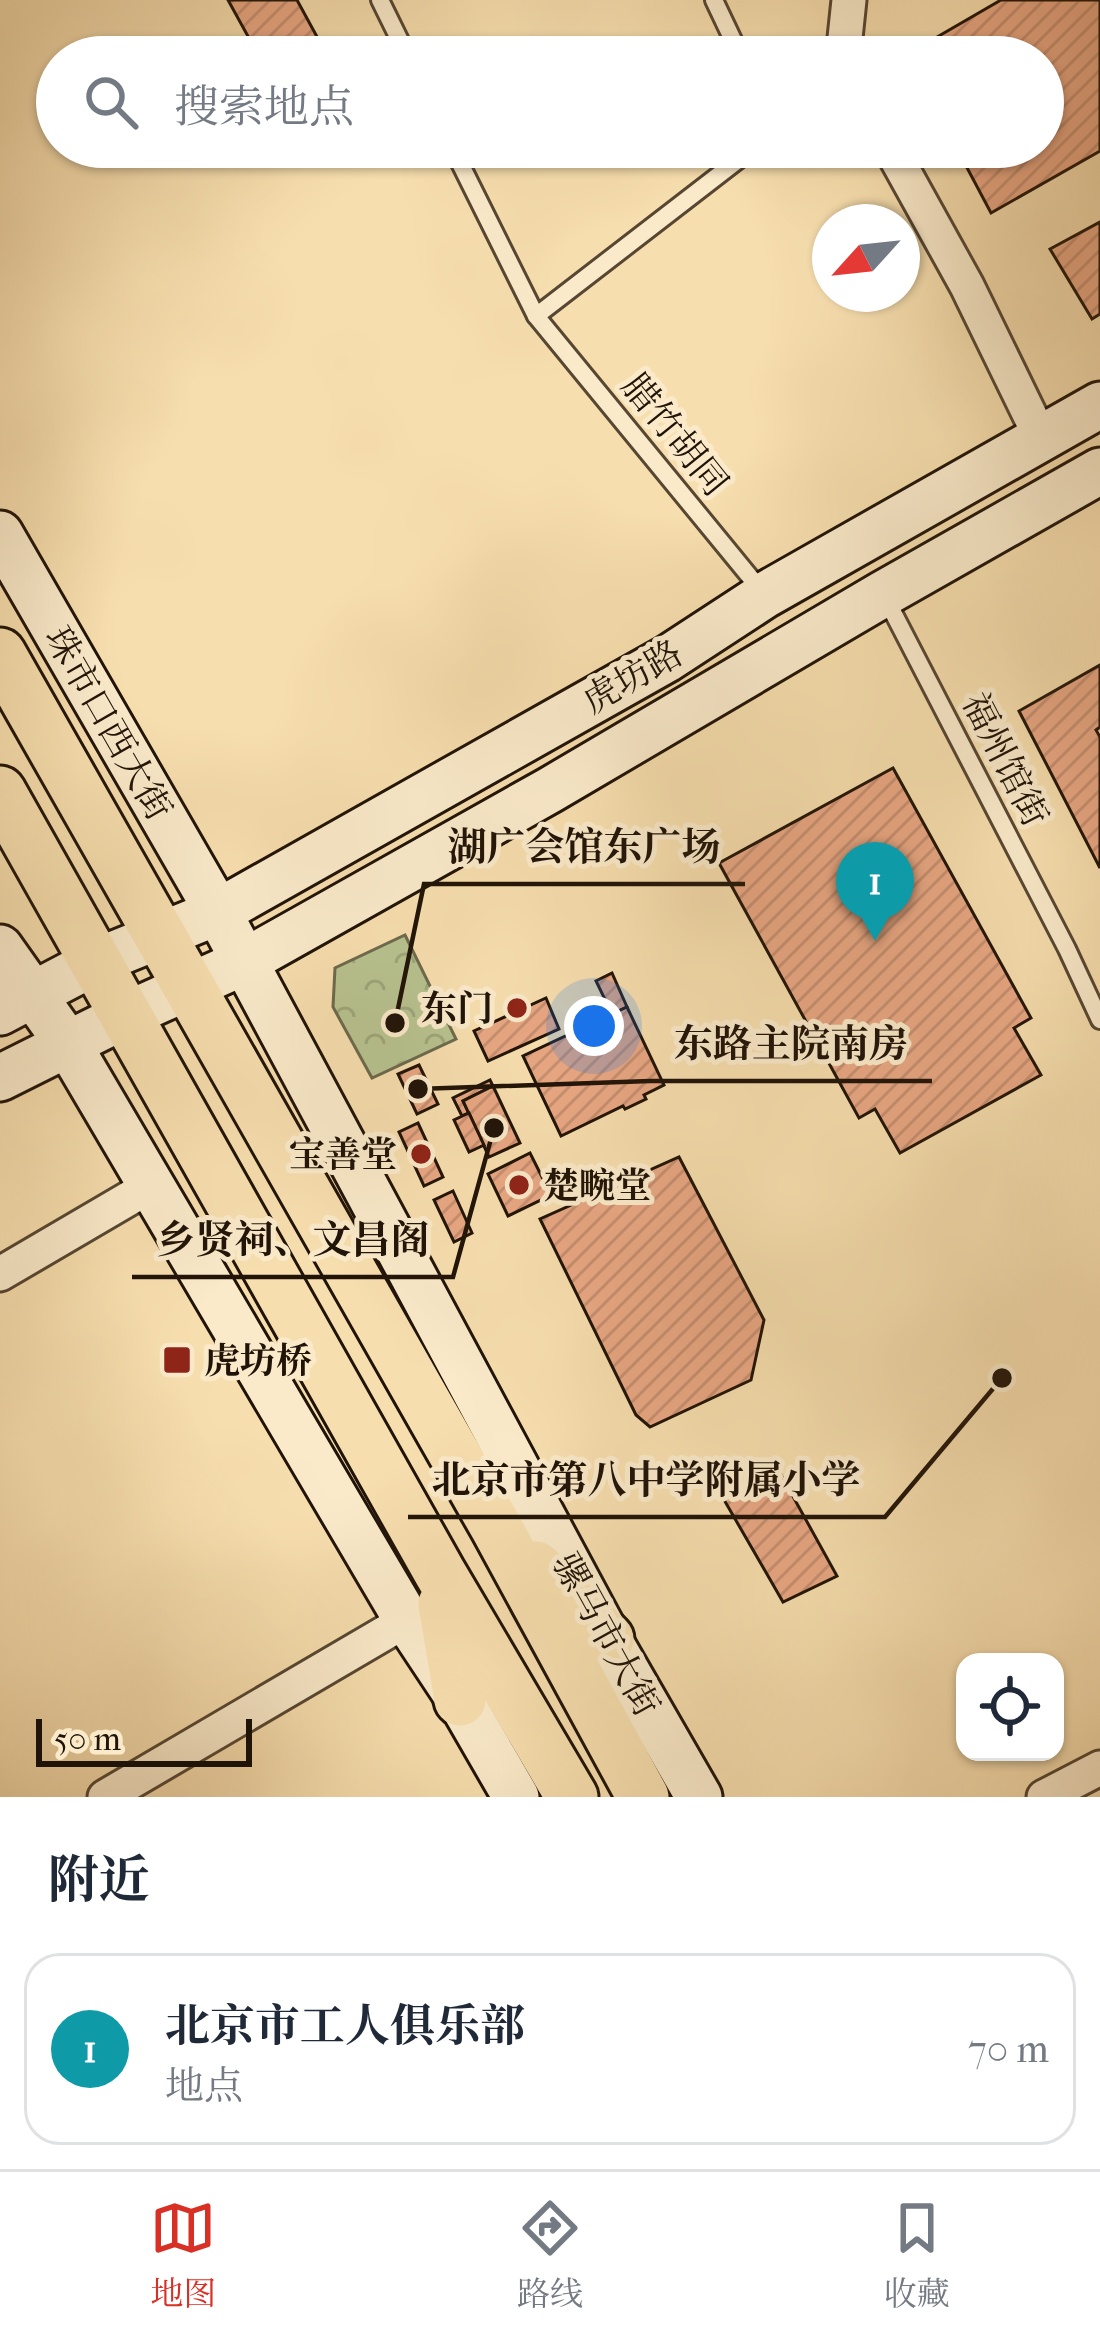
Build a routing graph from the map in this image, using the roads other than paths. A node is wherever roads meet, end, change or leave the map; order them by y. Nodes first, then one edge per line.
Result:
1 (380, 0) edge
2 (714, 0) edge
3 (849, 0) edge
4 (398, 36) edge
5 (731, 36) edge
6 (845, 36) edge
7 (462, 168) edge
8 (728, 168) edge
9 (902, 168) edge
10 (536, 316) junction
11 (1100, 405) edge
12 (1041, 438) junction
13 (1100, 471) edge
14 (0, 534) edge
15 (884, 594) junction
16 (765, 595) junction
17 (0, 654) edge
18 (0, 792) edge
19 (218, 912) junction
20 (159, 937) junction
21 (0, 948) edge
22 (95, 962) junction
23 (244, 962) junction
24 (189, 988) junction
25 (17, 1004) edge
26 (126, 1015) junction
27 (1100, 1020) edge
28 (68, 1044) junction
29 (0, 1078) edge
30 (152, 1185) junction
31 (0, 1274) edge
32 (496, 1527) junction
33 (440, 1574) junction
34 (406, 1620) junction
35 (608, 1639) junction
36 (460, 1700) junction
37 (1100, 1768) edge
38 (105, 1797) edge
39 (516, 1797) edge
40 (572, 1797) edge
41 (643, 1797) edge
42 (699, 1797) edge
43 (1044, 1797) edge

1 - 4 lane
2 - 5 lane
3 - 6 street
7 - 10 lane, 腊竹胡同
8 - 10 lane
9 - 12 street
10 - 16 lane, 腊竹胡同
11 - 12 street, 虎坊路
12 - 16 street, 虎坊路
13 - 15 street, 虎坊路
14 - 19 street, 珠市口西大街
15 - 23 street, 虎坊路
15 - 27 lane, 福州馆街
16 - 19 street, 虎坊路
17 - 20 main road, 珠市口西大街
18 - 22 main road
19 - 20 street, 虎坊路
19 - 23 street, 珠市口西大街
20 - 22 street, 虎坊路
20 - 24 main road, 珠市口西大街
21 - 25 street
22 - 25 street, 虎坊路
22 - 26 main road
23 - 24 street, 虎坊路
23 - 35 street, 骡马市大街
24 - 26 street, 虎坊路
24 - 32 main road, 骡马市大街
25 - 28 street
26 - 28 street, 虎坊路
26 - 33 main road
28 - 29 street, 虎坊路
28 - 30 street
30 - 31 street
30 - 34 street
32 - 35 main road
32 - 41 main road, 骡马市大街
33 - 36 main road
33 - 40 main road
34 - 36 street
34 - 38 street
35 - 42 street, 骡马市大街
36 - 39 street
37 - 43 street

